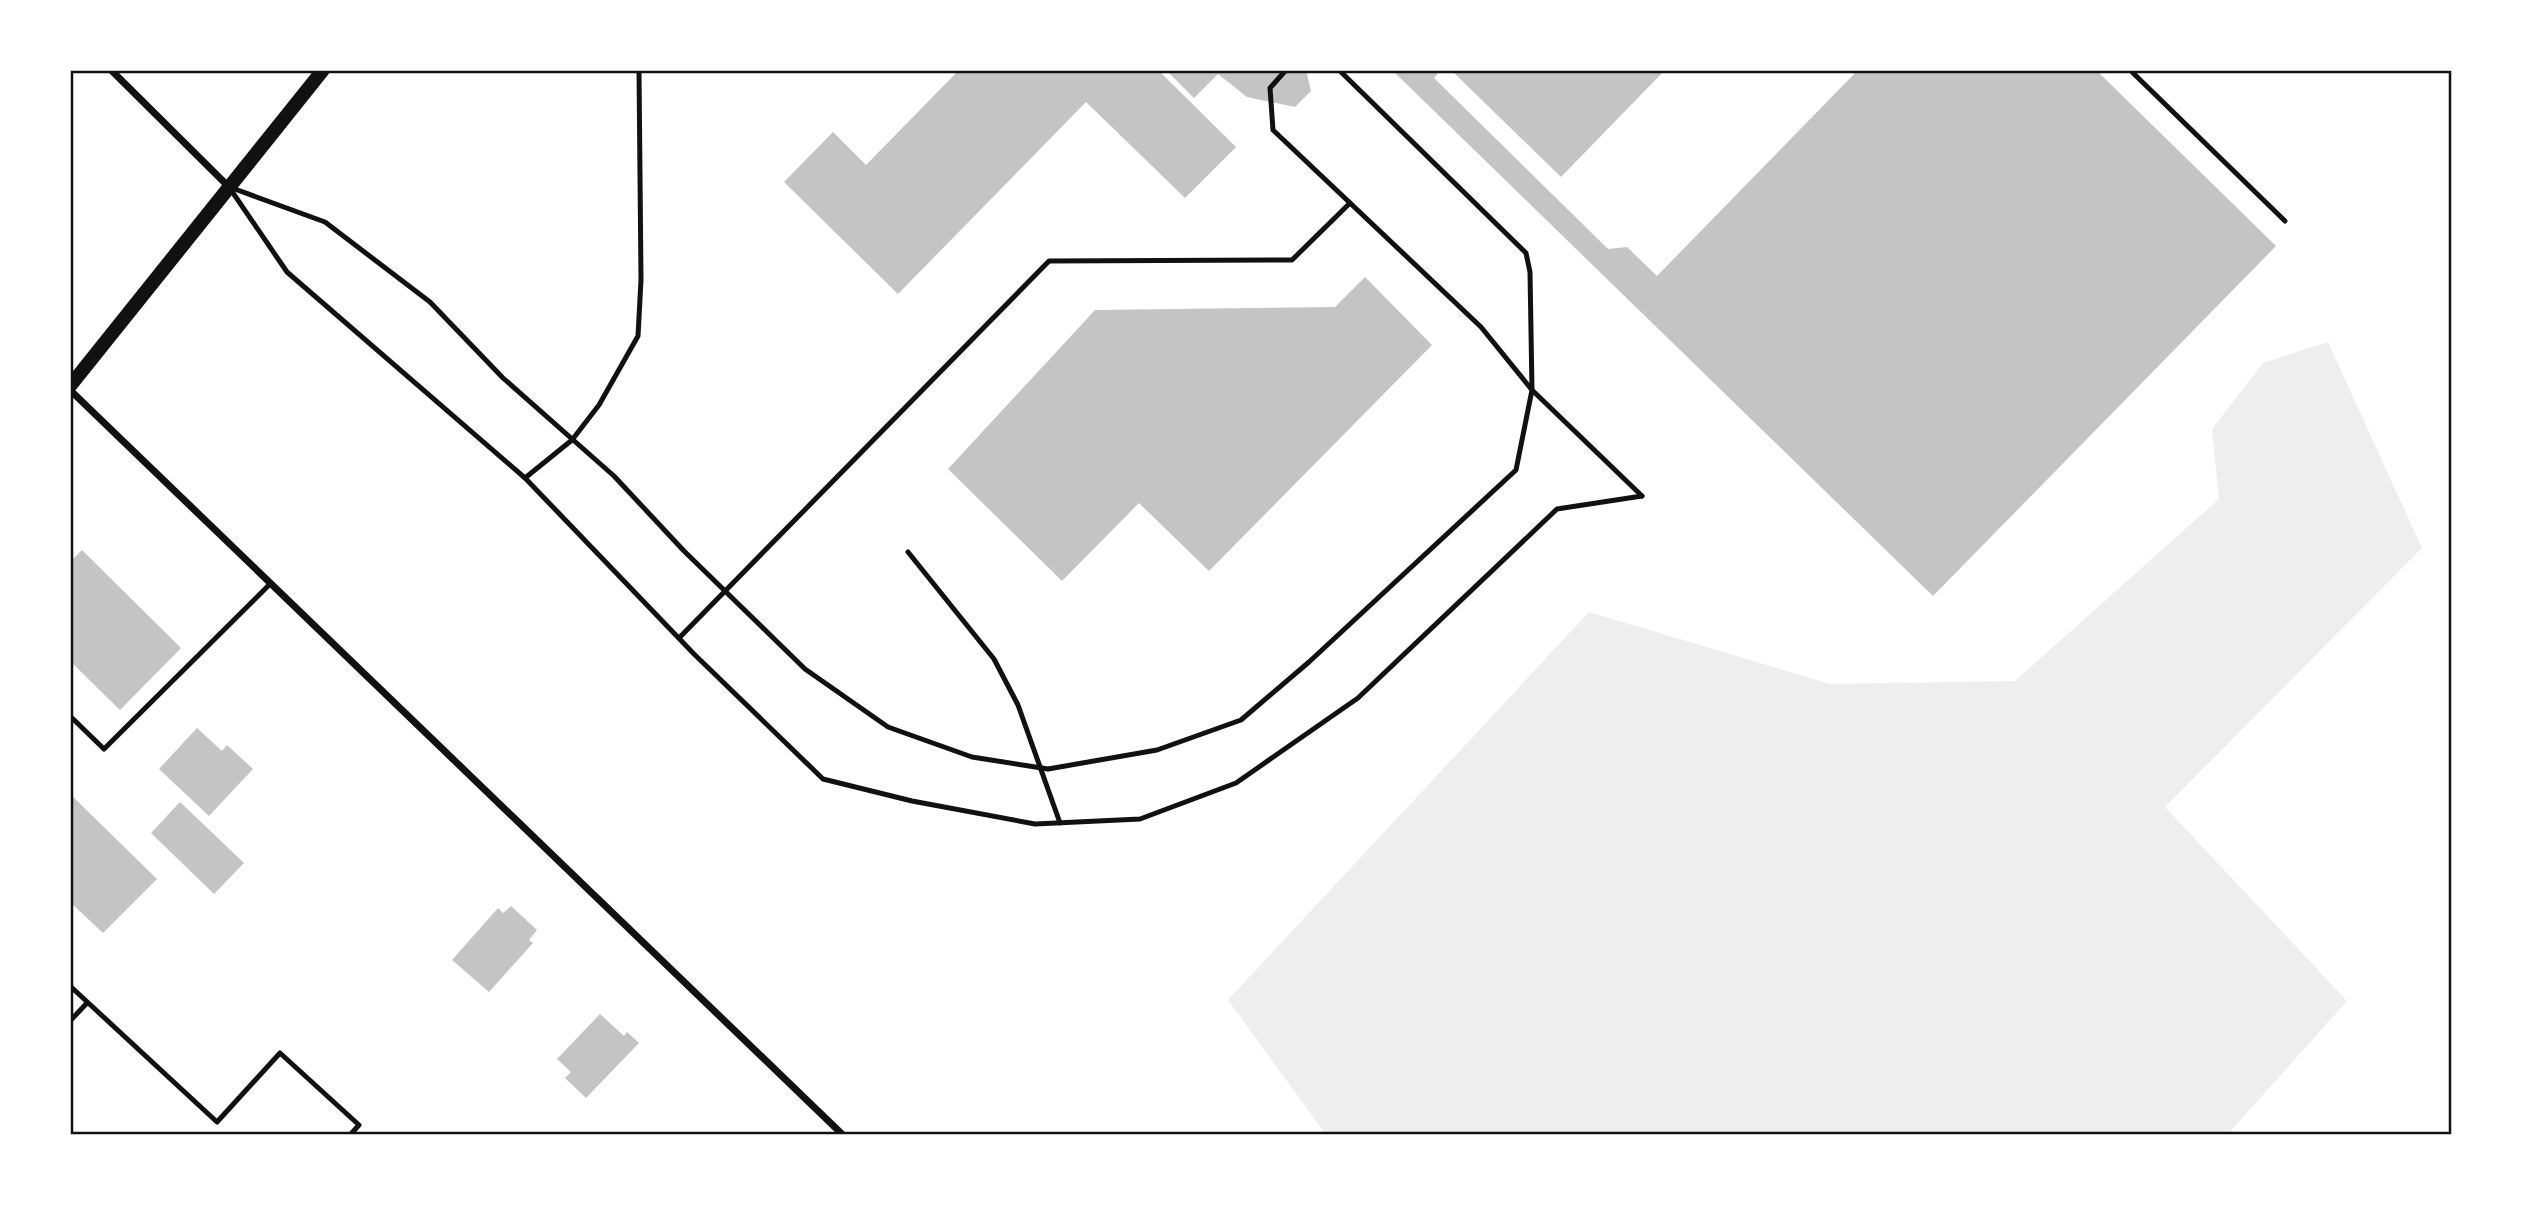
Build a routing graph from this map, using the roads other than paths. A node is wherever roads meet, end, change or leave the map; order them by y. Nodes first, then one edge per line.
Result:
1 (111, 70) edge
2 (323, 70) edge
3 (639, 70) edge
4 (1286, 70) edge
5 (1339, 70) edge
6 (2130, 70) edge
7 (229, 187) junction
8 (1350, 203) junction
9 (2285, 221) dead end
10 (70, 388) edge
11 (1532, 390) junction
12 (572, 440) junction
13 (526, 478) junction
14 (908, 552) dead end
15 (270, 584) junction
16 (725, 591) junction
17 (679, 638) junction
18 (70, 716) edge
19 (1041, 769) junction
20 (1059, 823) junction
21 (70, 986) edge
22 (87, 1003) junction
23 (70, 1021) edge
24 (350, 1135) edge
25 (844, 1135) edge

1 - 7 street
2 - 7 main road
3 - 12 lane
4 - 8 lane
5 - 11 lane
6 - 9 lane
7 - 10 main road
7 - 12 lane
7 - 13 lane
8 - 11 lane
8 - 16 lane
10 - 15 street
11 - 19 lane
11 - 20 lane
12 - 13 lane
12 - 16 lane
13 - 17 lane
14 - 19 lane
15 - 18 lane
15 - 25 street
16 - 17 lane
16 - 19 lane
17 - 20 lane
19 - 20 lane
21 - 22 lane
22 - 23 lane
22 - 24 lane

